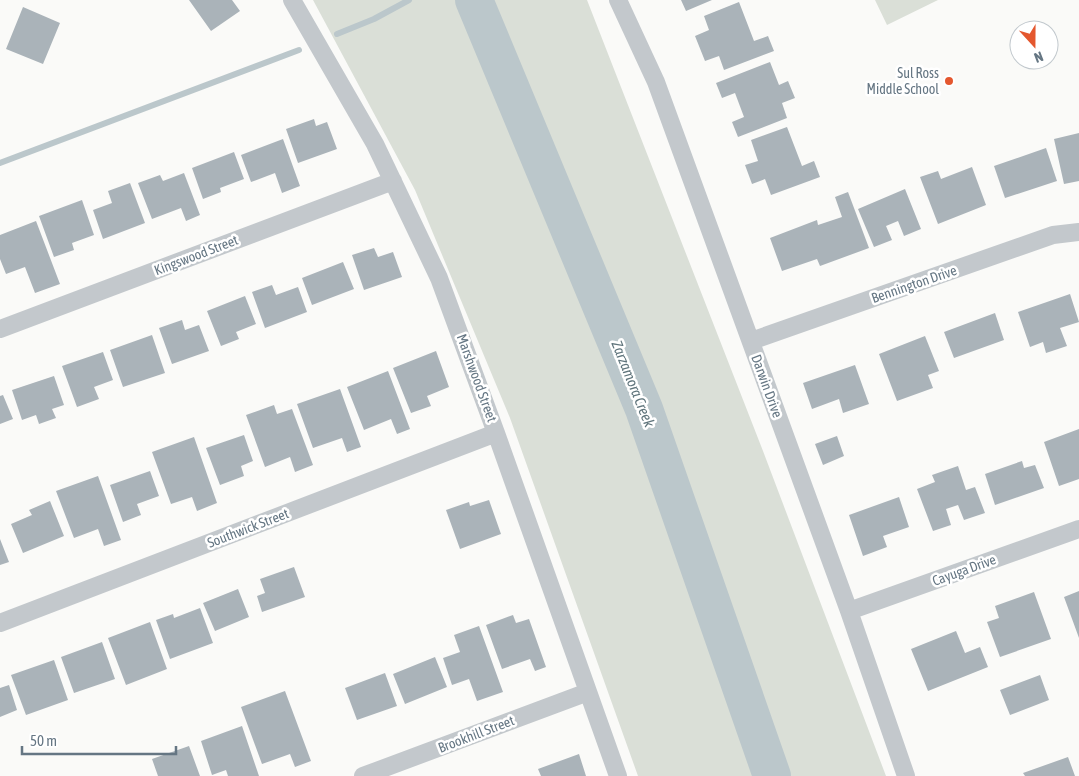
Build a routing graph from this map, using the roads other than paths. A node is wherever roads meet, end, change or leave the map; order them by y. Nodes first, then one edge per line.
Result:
1 (292, 0) edge
2 (618, 0) edge
3 (393, 181) junction
4 (1079, 232) edge
5 (0, 330) edge
6 (751, 341) junction
7 (496, 433) junction
8 (1079, 529) edge
9 (849, 611) junction
10 (0, 622) edge
11 (588, 692) junction
12 (364, 776) edge
13 (618, 776) edge
14 (906, 776) edge

1 - 3 street, Marshwood Street
2 - 6 street, Darwin Drive
3 - 5 street, Kingswood Street
3 - 7 street, Marshwood Street
4 - 6 street, Bennington Drive
6 - 9 street, Darwin Drive
7 - 10 street, Southwick Street
7 - 11 street, Marshwood Street
8 - 9 street, Cayuga Drive
9 - 14 street, Darwin Drive
11 - 12 street, Brookhill Street
11 - 13 street, Marshwood Street

